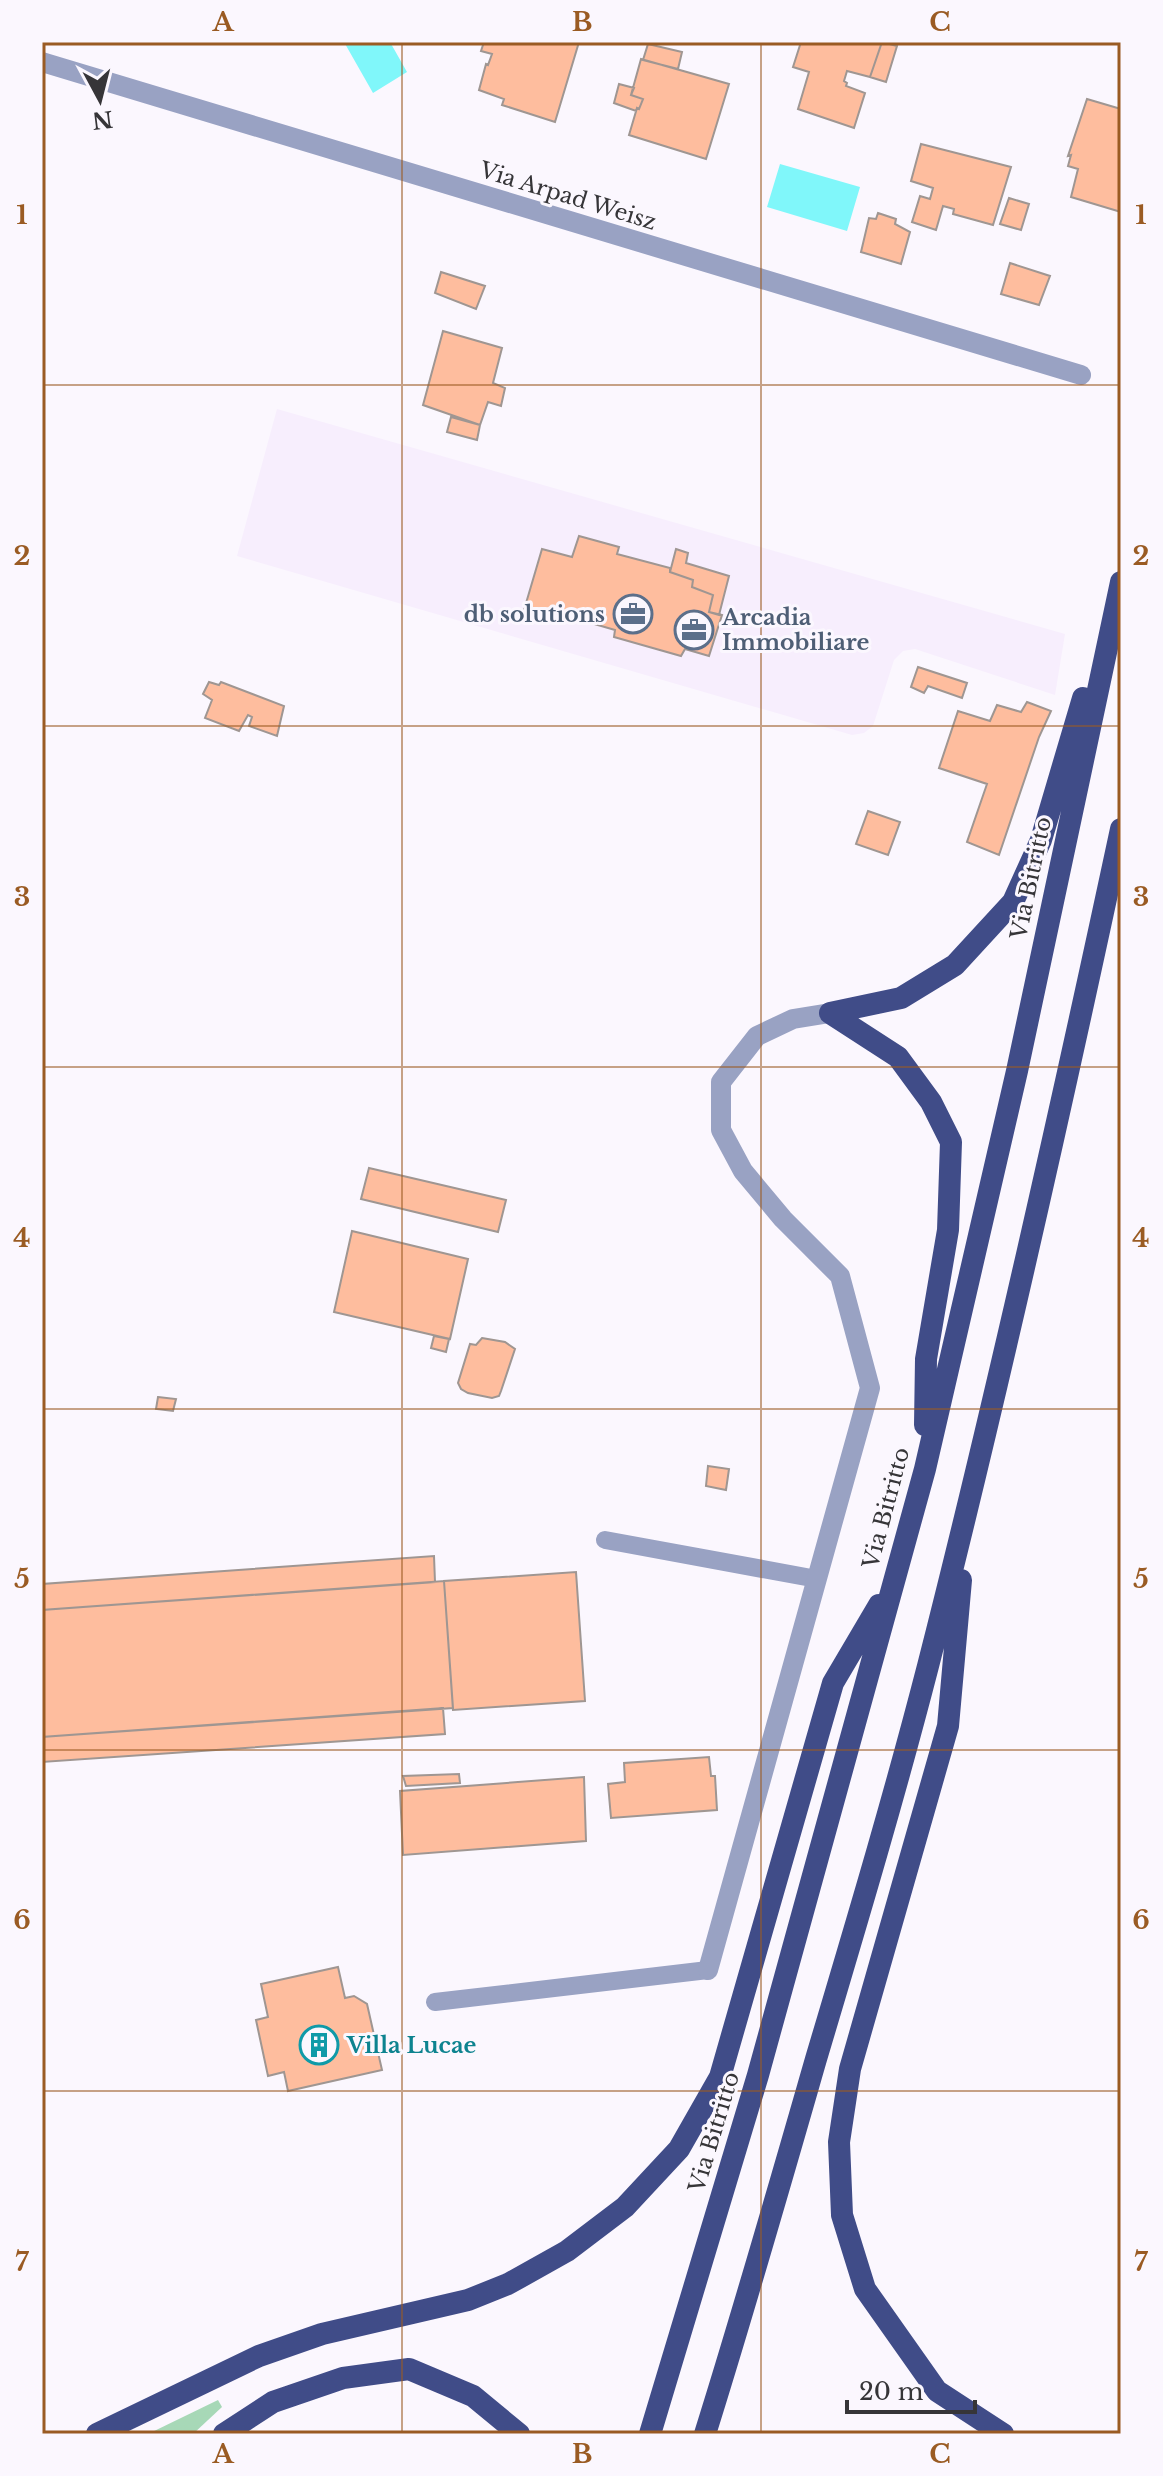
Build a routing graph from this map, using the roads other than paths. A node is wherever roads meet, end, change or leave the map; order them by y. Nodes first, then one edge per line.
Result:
1 (42, 62) edge
2 (1081, 375) dead end
3 (1121, 570) edge
4 (1121, 582) edge
5 (1121, 829) edge
6 (830, 1013) junction
7 (925, 1469) junction
8 (967, 1509) junction
9 (605, 1540) dead end
10 (817, 1579) junction
11 (894, 1580) junction
12 (708, 1970) joint
13 (435, 2002) dead end
14 (97, 2434) edge
15 (224, 2434) edge
16 (519, 2434) edge
17 (650, 2434) edge
18 (705, 2434) edge
19 (1003, 2434) edge

1 - 2 street, Via Arpad Weisz
3 - 6 highway
4 - 7 highway, Via Bitritto
5 - 8 highway
6 - 7 highway
6 - 10 street
7 - 11 highway, Via Bitritto
8 - 18 highway
8 - 19 highway
9 - 10 lane
10 - 12 street
11 - 14 highway
11 - 17 highway, Via Bitritto
12 - 13 lane
15 - 16 highway

